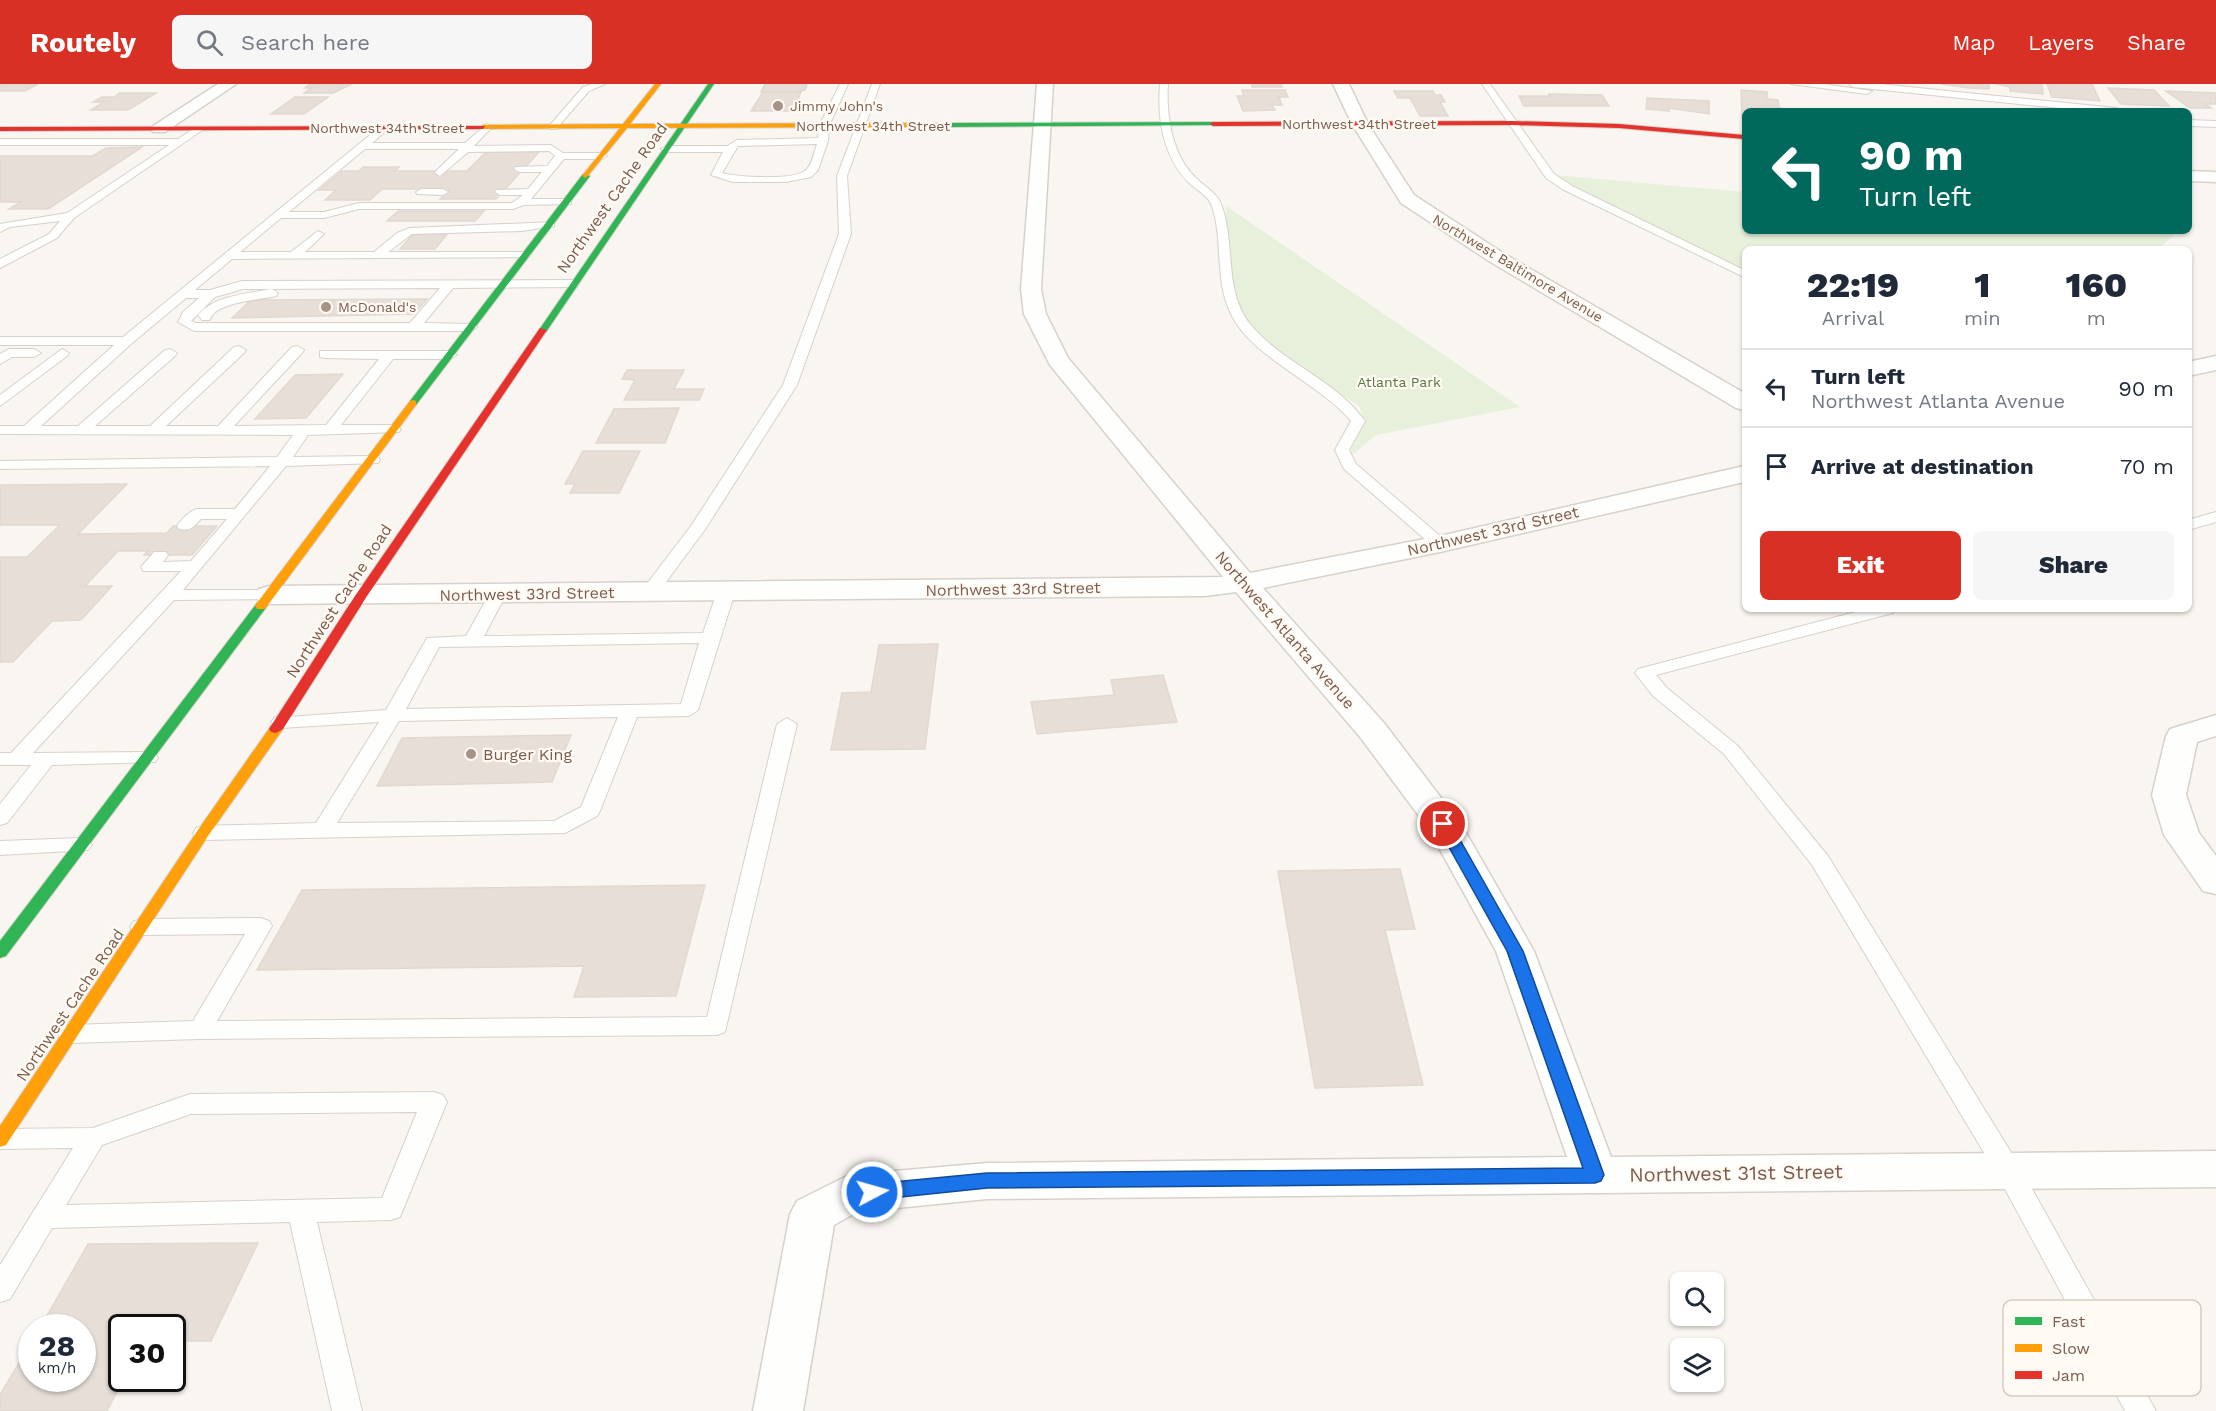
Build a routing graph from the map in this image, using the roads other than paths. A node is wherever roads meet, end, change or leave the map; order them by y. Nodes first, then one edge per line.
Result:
1 (228, 84) edge
2 (602, 84) edge
3 (658, 84) edge
4 (711, 84) edge
5 (844, 84) edge
6 (876, 84) edge
7 (1045, 84) edge
8 (1164, 84) edge
9 (1341, 84) edge
10 (1486, 84) edge
11 (1795, 84) edge
12 (1853, 84) edge
13 (2029, 108) edge
14 (2087, 108) edge
15 (2192, 117) edge
16 (2216, 118) edge
17 (1512, 123) junction
18 (2192, 123) edge
19 (1167, 124) junction
20 (1360, 124) junction
21 (2216, 124) edge
22 (861, 125) junction
23 (1042, 125) junction
24 (625, 126) junction
25 (682, 126) junction
26 (824, 126) junction
27 (487, 127) junction
28 (553, 127) junction
29 (384, 128) junction
30 (0, 129) edge
31 (159, 129) junction
32 (199, 129) junction
33 (1742, 137) edge
34 (0, 142) edge
35 (179, 142) junction
36 (823, 143) junction
37 (361, 146) junction
38 (466, 147) junction
39 (666, 149) junction
40 (730, 149) junction
41 (602, 156) junction
42 (475, 161) dead end
43 (556, 162) junction
44 (454, 165) junction
45 (522, 165) dead end
46 (442, 171) dead end
47 (2192, 176) edge
48 (2216, 177) edge
49 (510, 182) dead end
50 (540, 182) junction
51 (443, 192) dead end
52 (500, 192) dead end
53 (532, 192) junction
54 (567, 202) junction
55 (518, 204) junction
56 (407, 206) junction
57 (277, 215) junction
58 (324, 215) junction
59 (70, 216) junction
60 (476, 217) dead end
61 (388, 218) dead end
62 (550, 224) junction
63 (482, 228) junction
64 (0, 229) edge
65 (318, 234) dead end
66 (378, 255) junction
67 (459, 255) junction
68 (525, 255) junction
69 (226, 256) junction
70 (294, 256) junction
71 (2, 261) edge
72 (1742, 273) edge
73 (451, 283) junction
74 (504, 283) junction
75 (573, 284) junction
76 (181, 294) junction
77 (212, 300) junction
78 (364, 327) junction
79 (414, 327) junction
80 (471, 327) junction
81 (0, 341) edge
82 (126, 341) junction
83 (239, 350) dead end
84 (297, 350) dead end
85 (170, 353) dead end
86 (325, 354) dead end
87 (389, 355) junction
88 (450, 355) junction
89 (0, 360) edge
90 (2216, 363) edge
91 (2192, 368) edge
92 (0, 402) edge
93 (1742, 402) edge
94 (330, 429) junction
95 (394, 429) junction
96 (0, 430) edge
97 (28, 430) junction
98 (82, 430) junction
99 (154, 430) junction
100 (222, 430) junction
101 (304, 431) junction
102 (373, 460) junction
103 (282, 462) junction
104 (0, 465) edge
105 (1742, 474) edge
106 (238, 514) junction
107 (2216, 517) edge
108 (2192, 524) edge
109 (185, 526) dead end
110 (1440, 544) junction
111 (169, 559) dead end
112 (193, 566) junction
113 (1243, 583) junction
114 (726, 592) junction
115 (649, 593) junction
116 (168, 595) junction
117 (270, 595) junction
118 (497, 595) junction
119 (361, 596) junction
120 (1876, 612) edge
121 (710, 638) junction
122 (472, 641) junction
123 (630, 711) junction
124 (393, 715) junction
125 (281, 722) junction
126 (787, 724) dead end
127 (2216, 725) edge
128 (47, 758) junction
129 (148, 758) junction
130 (8, 759) edge
131 (0, 818) edge
132 (322, 830) junction
133 (203, 833) junction
134 (81, 845) junction
135 (0, 848) edge
136 (2216, 882) edge
137 (141, 927) junction
138 (0, 952) edge
139 (200, 1030) junction
140 (70, 1034) junction
141 (93, 1138) junction
142 (0, 1140) edge
143 (2216, 1169) edge
144 (2008, 1170) junction
145 (1595, 1175) junction
146 (301, 1211) junction
147 (44, 1217) junction
148 (0, 1290) edge
149 (2080, 1300) edge
150 (2133, 1396) edge
151 (347, 1411) edge
152 (778, 1411) edge
153 (2141, 1411) edge

1 - 31 street
2 - 28 lane
3 - 24 main road, Northwest Cache Road
4 - 25 main road, Northwest Cache Road
5 - 26 lane
6 - 22 lane
7 - 23 street, Northwest Atlanta Avenue
8 - 19 lane
9 - 20 street, Northwest Baltimore Avenue
10 - 17 lane
11 - 13 lane
12 - 14 lane
15 - 16 lane
17 - 20 main road, Northwest 34th Street
17 - 33 main road, Northwest 34th Street
17 - 72 lane
18 - 21 lane
19 - 20 main road, Northwest 34th Street
19 - 23 main road, Northwest 34th Street
19 - 110 lane
20 - 93 street, Northwest Baltimore Avenue
22 - 23 main road, Northwest 34th Street
22 - 26 main road, Northwest 34th Street
22 - 115 lane
23 - 113 street, Northwest Atlanta Avenue
24 - 25 main road, Northwest 34th Street
24 - 28 main road, Northwest 34th Street
24 - 41 main road, Northwest Cache Road
25 - 26 main road, Northwest 34th Street
25 - 39 main road, Northwest Cache Road
26 - 36 lane
27 - 28 main road, Northwest 34th Street
27 - 29 main road, Northwest 34th Street
27 - 38 lane
29 - 32 main road, Northwest 34th Street
29 - 37 lane
30 - 31 main road, Northwest 34th Street
31 - 32 main road, Northwest 34th Street
32 - 35 lane
34 - 35 lane
35 - 59 lane
36 - 40 lane
36 - 40 lane
37 - 38 lane
37 - 57 lane
38 - 43 lane
38 - 44 lane
39 - 40 lane
39 - 75 main road, Northwest Cache Road
41 - 43 lane
41 - 54 main road, Northwest Cache Road
42 - 44 lane
43 - 45 lane
43 - 50 lane
44 - 46 lane
47 - 48 street
49 - 50 lane
50 - 53 lane
51 - 56 lane
52 - 53 lane
53 - 55 lane
54 - 55 lane
54 - 62 main road, Northwest Cache Road
55 - 56 lane
55 - 60 lane
56 - 58 lane
57 - 58 lane
57 - 69 lane
58 - 61 lane
59 - 64 lane
59 - 71 lane
62 - 63 lane
62 - 68 main road, Northwest Cache Road
63 - 66 lane
63 - 67 lane
65 - 70 lane
66 - 67 lane
66 - 70 lane
67 - 68 lane
68 - 74 main road, Northwest Cache Road
69 - 70 lane
69 - 76 lane
73 - 74 lane
73 - 77 lane
73 - 79 lane
74 - 75 lane
74 - 80 main road, Northwest Cache Road
75 - 119 main road, Northwest Cache Road
76 - 77 lane
76 - 82 lane
77 - 78 lane
77 - 78 lane
78 - 79 lane
79 - 80 lane
80 - 88 main road, Northwest Cache Road
81 - 82 lane
82 - 97 lane
83 - 99 lane
84 - 100 lane
85 - 98 lane
86 - 87 lane
87 - 88 lane
87 - 94 lane
88 - 95 main road, Northwest Cache Road
89 - 92 lane
90 - 91 street
94 - 95 lane
94 - 101 lane
95 - 102 main road, Northwest Cache Road
96 - 97 lane
97 - 98 lane
98 - 99 lane
99 - 100 lane
100 - 101 lane
101 - 103 lane
102 - 103 lane
102 - 117 main road, Northwest Cache Road
103 - 104 lane
103 - 106 lane
105 - 110 street, Northwest 33rd Street
106 - 109 lane
106 - 112 lane
107 - 108 lane
110 - 113 street, Northwest 33rd Street
111 - 112 lane
112 - 116 lane
113 - 114 street, Northwest 33rd Street
113 - 145 street, Northwest Atlanta Avenue
114 - 115 street, Northwest 33rd Street
114 - 121 lane
115 - 118 street, Northwest 33rd Street
116 - 117 lane
116 - 130 lane
117 - 119 street, Northwest 33rd Street
117 - 129 main road, Northwest Cache Road
118 - 119 street, Northwest 33rd Street
118 - 122 lane
119 - 125 main road, Northwest Cache Road
120 - 144 lane
121 - 122 lane
121 - 123 lane
122 - 124 lane
123 - 124 lane
123 - 132 lane
124 - 125 lane
124 - 132 lane
125 - 133 main road, Northwest Cache Road
126 - 139 lane
127 - 136 street
128 - 129 lane
128 - 130 lane
128 - 131 lane
129 - 134 main road, Northwest Cache Road
132 - 133 lane
133 - 137 main road, Northwest Cache Road
134 - 135 lane
134 - 138 main road, Northwest Cache Road
137 - 139 lane
137 - 140 main road, Northwest Cache Road
139 - 140 lane
140 - 142 main road, Northwest Cache Road
141 - 142 lane
141 - 146 lane
141 - 147 lane
143 - 144 street, Northwest 31st Street
144 - 145 street, Northwest 31st Street
144 - 149 lane
145 - 152 street, Northwest 31st Street
146 - 147 lane
146 - 151 lane
147 - 148 lane
150 - 153 lane

